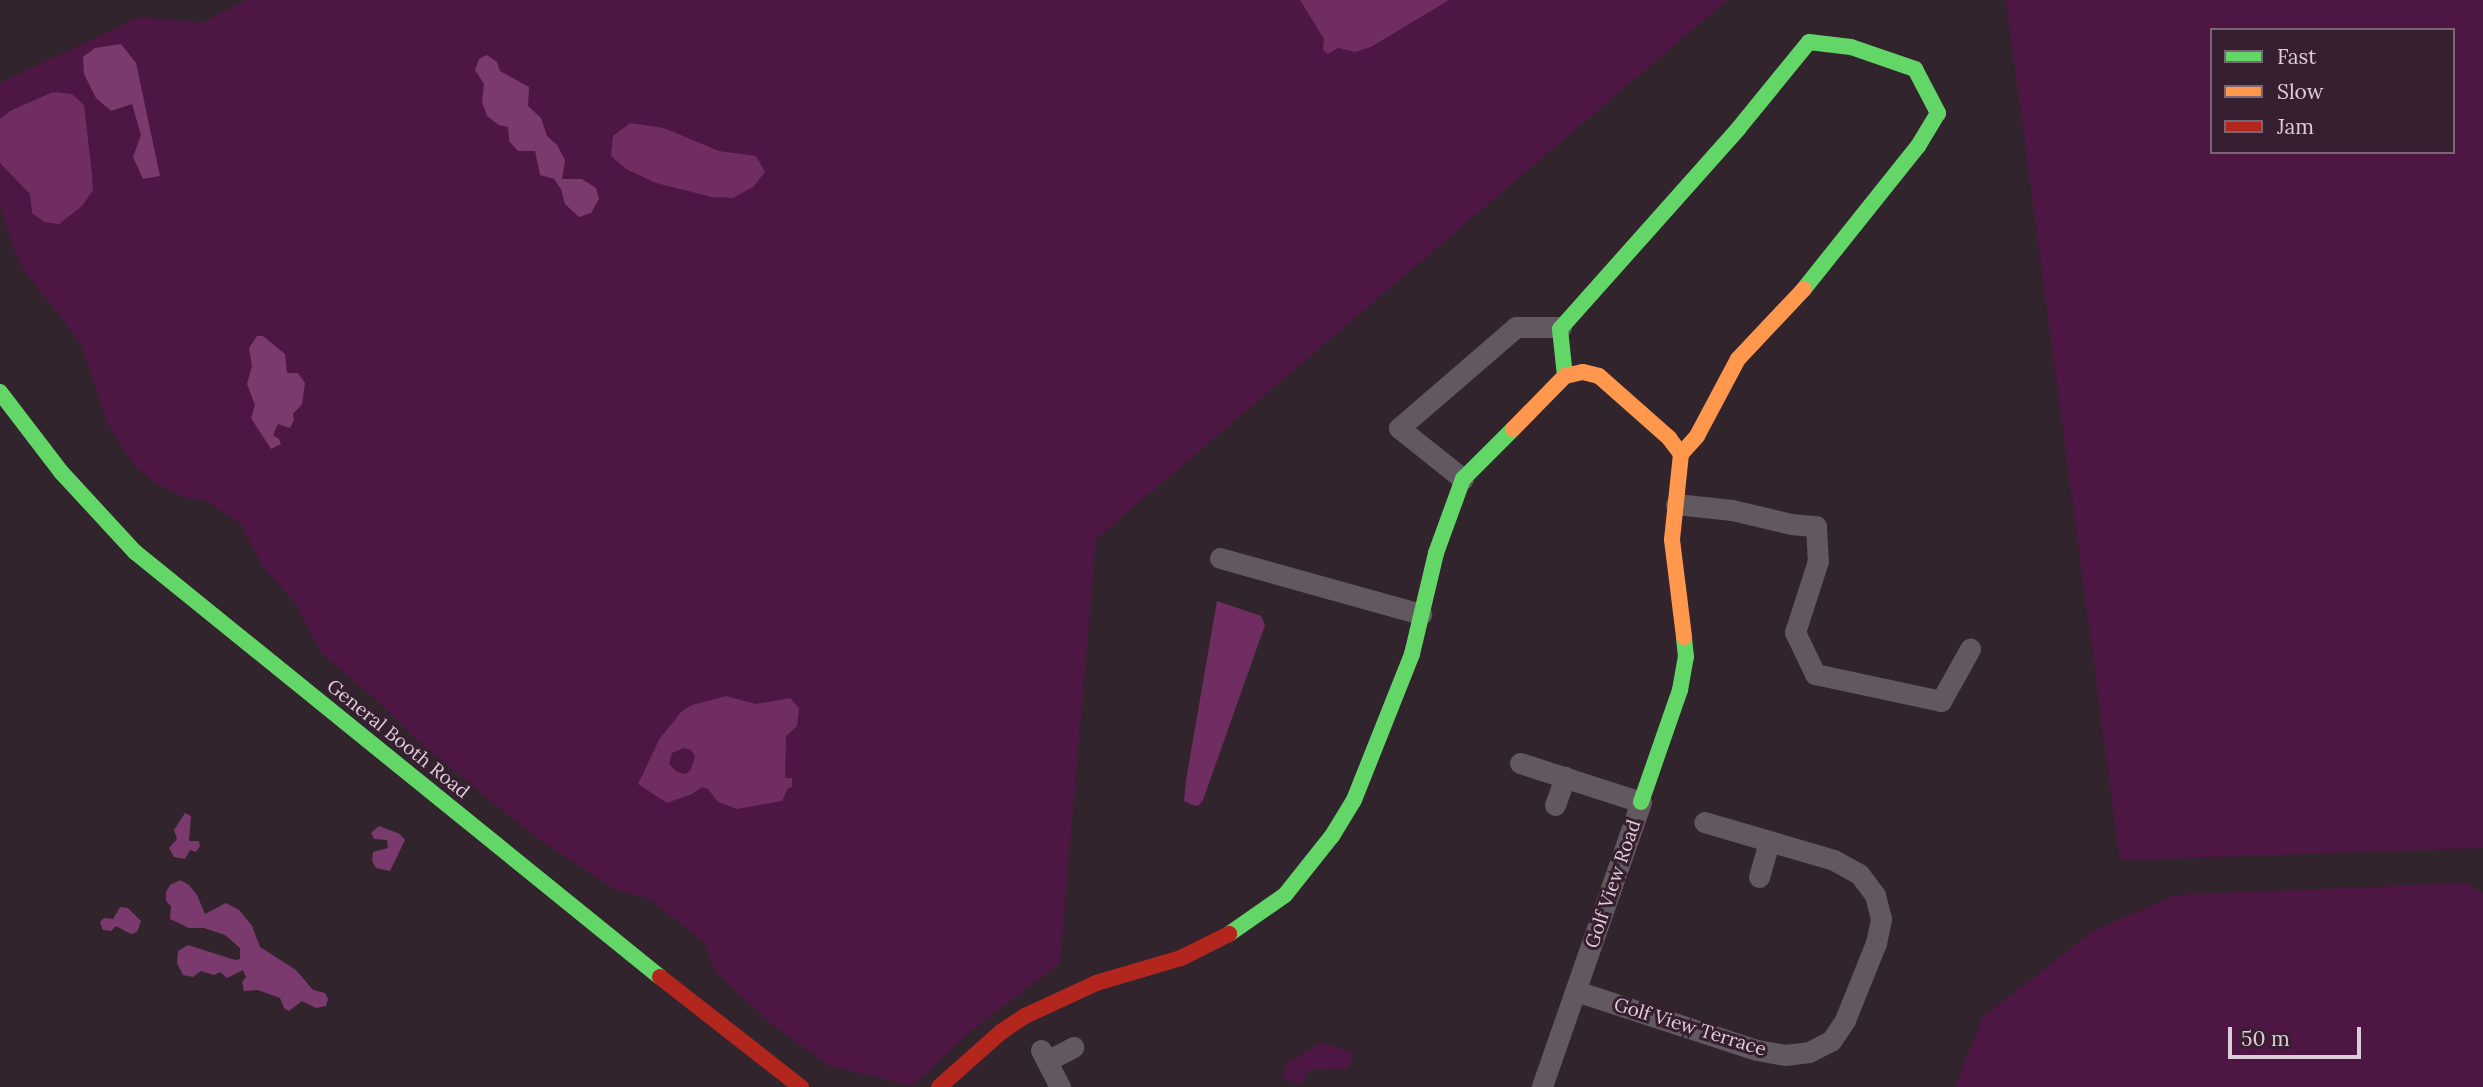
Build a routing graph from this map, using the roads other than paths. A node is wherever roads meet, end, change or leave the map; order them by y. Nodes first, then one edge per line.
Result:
1 (1561, 327) junction
2 (1565, 376) junction
3 (0, 392) edge
4 (1681, 454) junction
5 (1464, 479) junction
6 (1676, 504) junction
7 (1220, 558) dead end
8 (1421, 614) junction
9 (1970, 649) dead end
10 (1520, 763) dead end
11 (1565, 778) junction
12 (1641, 802) junction
13 (1555, 805) dead end
14 (1704, 822) dead end
15 (1769, 841) junction
16 (1759, 877) dead end
17 (1576, 991) junction
18 (1073, 1047) dead end
19 (801, 1087) edge
20 (939, 1087) edge
21 (1060, 1087) edge
22 (1542, 1087) edge

1 - 2 street
1 - 4 street
1 - 5 street
2 - 4 street
2 - 5 street
3 - 19 street, General Booth Road
4 - 6 street
5 - 8 street
6 - 9 street
6 - 12 street
7 - 8 street
8 - 20 street
10 - 11 street, Golf View Road
11 - 12 street, Golf View Road
11 - 13 street
12 - 17 street, Golf View Road
14 - 15 street, Golf View Terrace
15 - 16 street
15 - 17 street, Golf View Terrace
17 - 22 street, Golf View Road
18 - 21 street

